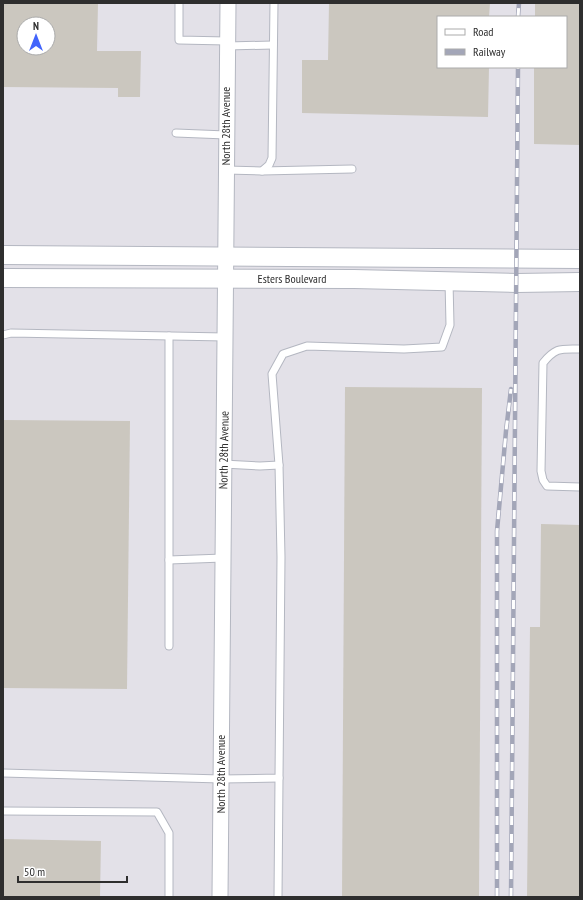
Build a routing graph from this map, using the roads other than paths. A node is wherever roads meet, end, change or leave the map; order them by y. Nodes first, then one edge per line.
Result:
1 (179, 3) edge
2 (228, 3) edge
3 (274, 3) edge
4 (227, 43) junction
5 (273, 45) junction
6 (176, 133) dead end
7 (226, 135) junction
8 (352, 169) dead end
9 (226, 170) junction
10 (262, 171) junction
11 (3, 255) edge
12 (226, 257) junction
13 (580, 259) edge
14 (3, 278) edge
15 (225, 280) junction
16 (449, 281) junction
17 (580, 282) edge
18 (3, 335) edge
19 (169, 336) junction
20 (225, 337) junction
21 (580, 349) edge
22 (223, 464) junction
23 (279, 465) junction
24 (580, 487) edge
25 (223, 558) junction
26 (169, 560) junction
27 (169, 646) dead end
28 (3, 773) edge
29 (279, 778) junction
30 (221, 779) junction
31 (3, 811) edge
32 (169, 897) edge
33 (220, 897) edge
34 (278, 897) edge

1 - 4 lane
2 - 4 street, North 28th Avenue
3 - 5 lane
4 - 5 lane
4 - 7 street, North 28th Avenue
5 - 10 lane
6 - 7 lane
7 - 9 street, North 28th Avenue
8 - 10 lane
9 - 10 lane
9 - 12 street, North 28th Avenue
11 - 12 street, Esters Boulevard
12 - 13 street, Esters Boulevard
12 - 15 street, North 28th Avenue
14 - 15 street, Esters Boulevard
15 - 16 street, Esters Boulevard
15 - 20 street, North 28th Avenue
16 - 17 street, Esters Boulevard
16 - 23 lane
18 - 19 lane
19 - 20 lane
19 - 26 lane
20 - 22 street, North 28th Avenue
21 - 24 lane
22 - 23 lane
22 - 25 street, North 28th Avenue
23 - 29 lane
25 - 26 lane
25 - 30 street, North 28th Avenue
26 - 27 lane
28 - 30 lane
29 - 30 lane
29 - 34 lane
30 - 33 street, North 28th Avenue
31 - 32 lane

